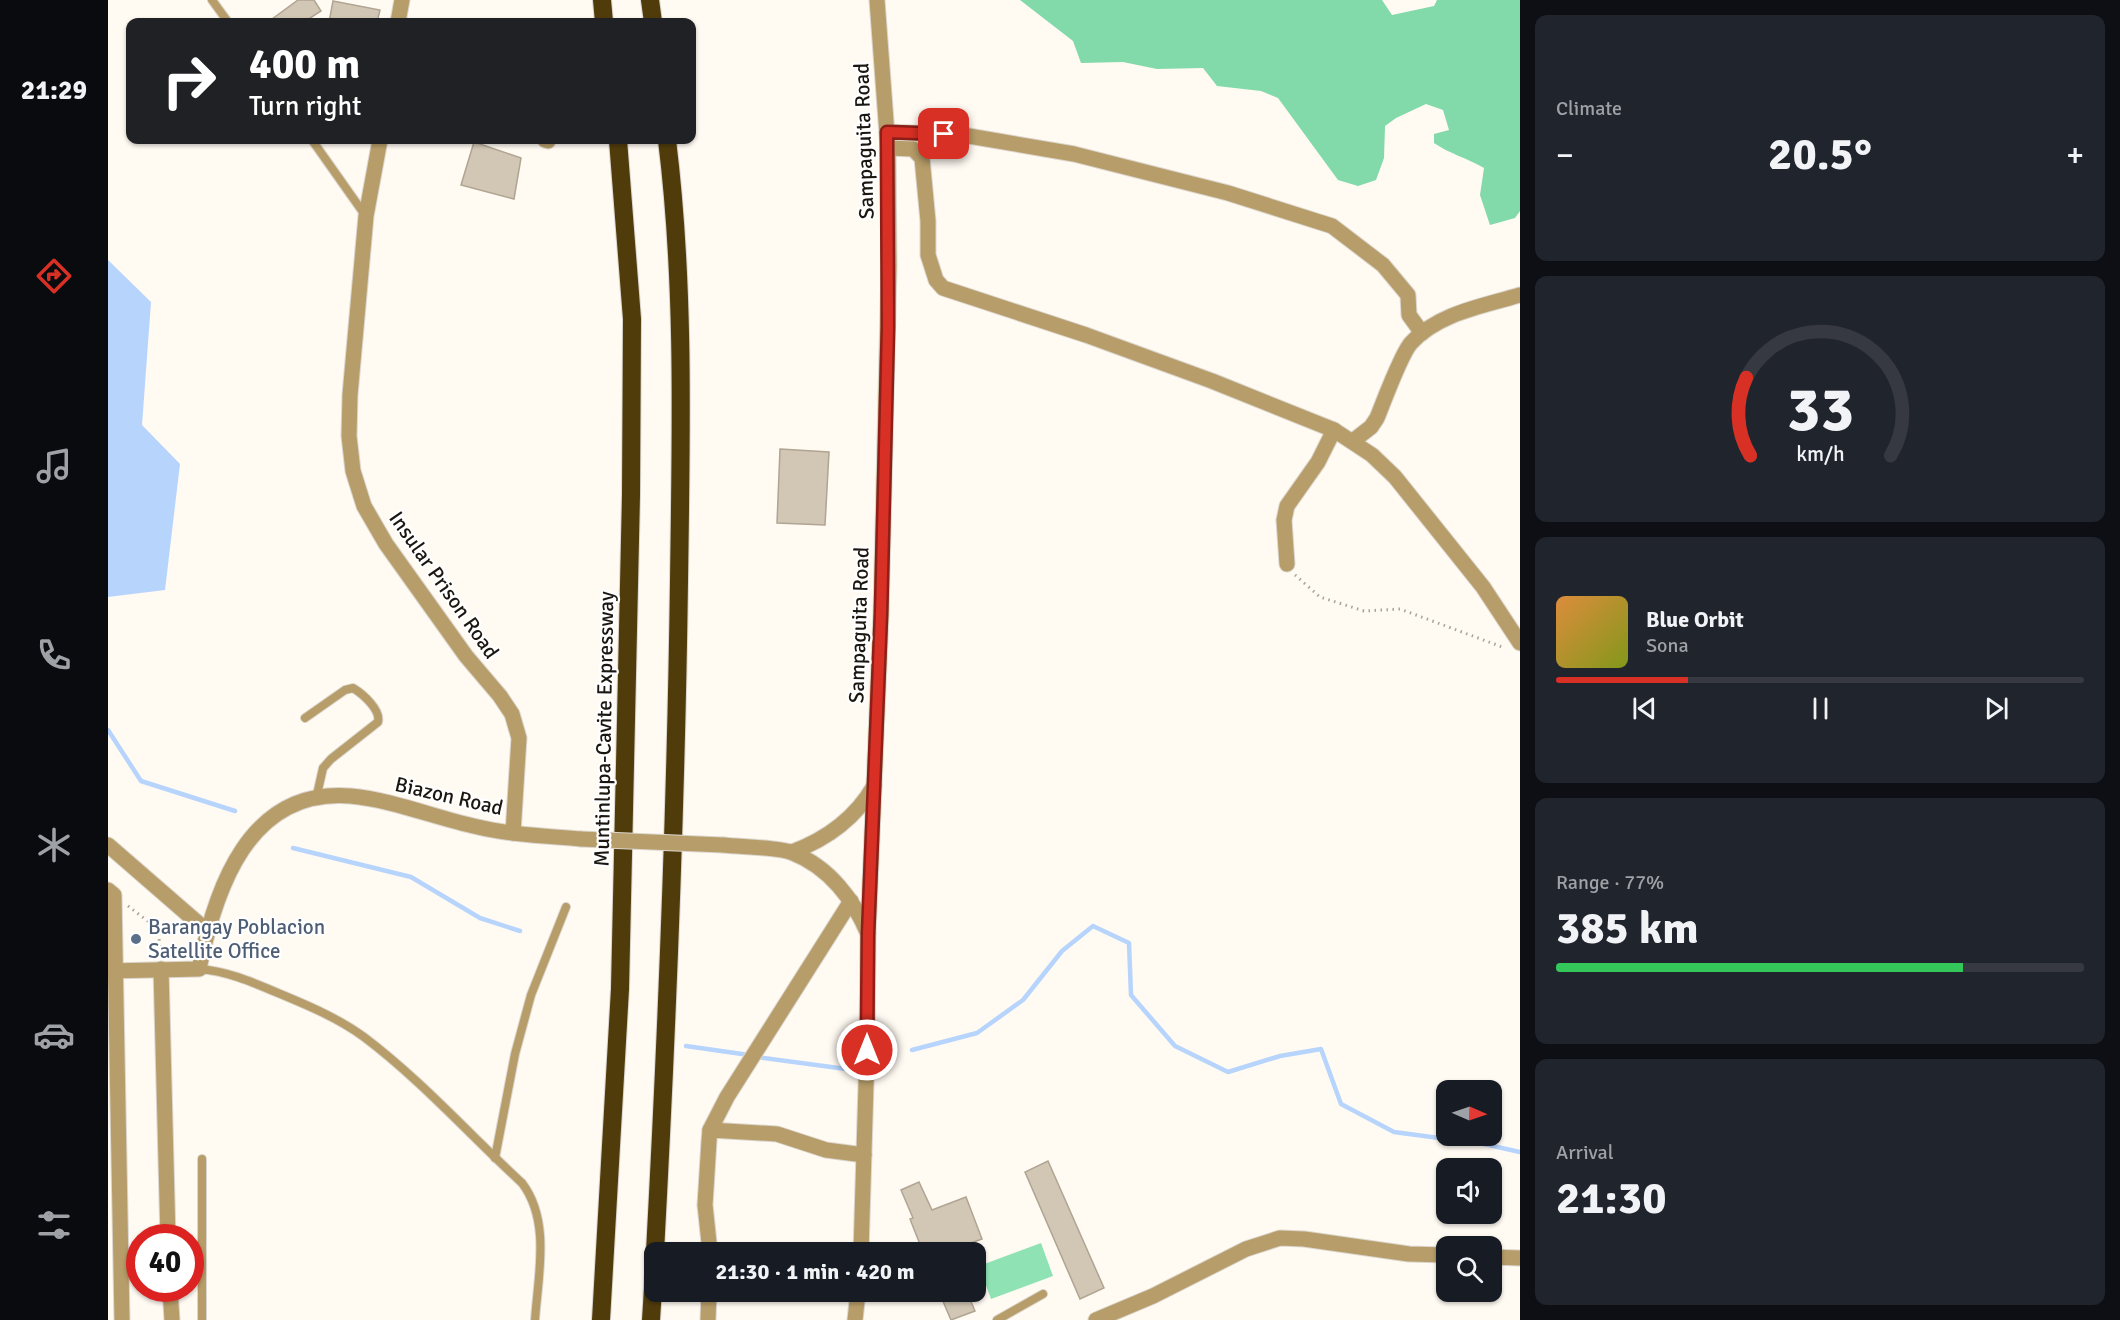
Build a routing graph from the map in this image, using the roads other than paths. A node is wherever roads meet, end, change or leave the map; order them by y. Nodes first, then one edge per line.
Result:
1 (212, 0) edge
2 (402, 0) edge
3 (602, 0) edge
4 (650, 0) edge
5 (877, 0) edge
6 (225, 18) edge
7 (399, 18) edge
8 (604, 18) edge
9 (652, 18) edge
10 (887, 132) junction
11 (315, 144) edge
12 (379, 144) edge
13 (618, 144) edge
14 (667, 144) edge
15 (888, 148) junction
16 (366, 216) junction
17 (1520, 295) edge
18 (1422, 333) junction
19 (1334, 430) junction
20 (1353, 441) junction
21 (1287, 564) road end
22 (1514, 646) edge
23 (305, 718) dead end
24 (875, 785) junction
25 (316, 799) junction
26 (513, 833) junction
27 (108, 845) edge
28 (792, 852) junction
29 (111, 892) edge
30 (851, 901) junction
31 (566, 907) dead end
32 (207, 931) junction
33 (868, 934) junction
34 (161, 969) junction
35 (199, 969) junction
36 (111, 971) edge
37 (112, 1023) edge
38 (112, 1067) edge
39 (113, 1111) edge
40 (710, 1130) junction
41 (113, 1155) edge
42 (864, 1155) junction
43 (495, 1158) junction
44 (202, 1159) dead end
45 (113, 1201) edge
46 (168, 1224) edge
47 (656, 1242) edge
48 (709, 1242) edge
49 (861, 1242) edge
50 (114, 1243) edge
51 (1436, 1255) edge
52 (1502, 1257) edge
53 (1520, 1258) edge
54 (114, 1289) edge
55 (1043, 1294) dead end
56 (171, 1302) edge
57 (652, 1302) edge
58 (709, 1302) edge
59 (857, 1302) edge
60 (122, 1320) edge
61 (172, 1320) edge
62 (202, 1320) edge
63 (535, 1320) edge
64 (601, 1320) edge
65 (651, 1320) edge
66 (708, 1320) edge
67 (855, 1320) edge
68 (997, 1320) edge
69 (1096, 1320) edge

1 - 6 lane
2 - 7 street
3 - 8 highway
4 - 9 highway
5 - 10 street, Sampaguita Road
10 - 15 street, Sampaguita Road
10 - 18 street
11 - 16 lane
12 - 16 street, Insular Prison Road
13 - 64 highway, Muntinlupa-Cavite Expressway
14 - 47 highway
15 - 19 street
15 - 24 street, Sampaguita Road
16 - 26 street, Insular Prison Road
17 - 18 street
18 - 20 street
19 - 20 street
19 - 21 street
20 - 22 street
23 - 25 lane
24 - 28 street, Biazon Road
24 - 33 street, Sampaguita Road
25 - 26 street, Biazon Road
25 - 32 street, Biazon Road
26 - 28 street, Biazon Road, bridge
27 - 32 street
28 - 30 street, Biazon Road
29 - 36 street
30 - 33 street, Biazon Road
30 - 40 street
31 - 43 lane
32 - 35 street, Biazon Road
33 - 42 street, Sampaguita Road
34 - 35 street
34 - 36 street
34 - 46 street
35 - 43 lane
36 - 37 street
37 - 38 street
38 - 39 street
39 - 41 street
40 - 42 street
40 - 48 street
41 - 45 street
42 - 49 street, Sampaguita Road
43 - 63 lane
44 - 62 lane
45 - 50 street
50 - 54 street
51 - 69 street
52 - 53 street
54 - 60 street
55 - 68 lane
56 - 61 street
57 - 65 highway
58 - 66 street
59 - 67 street

